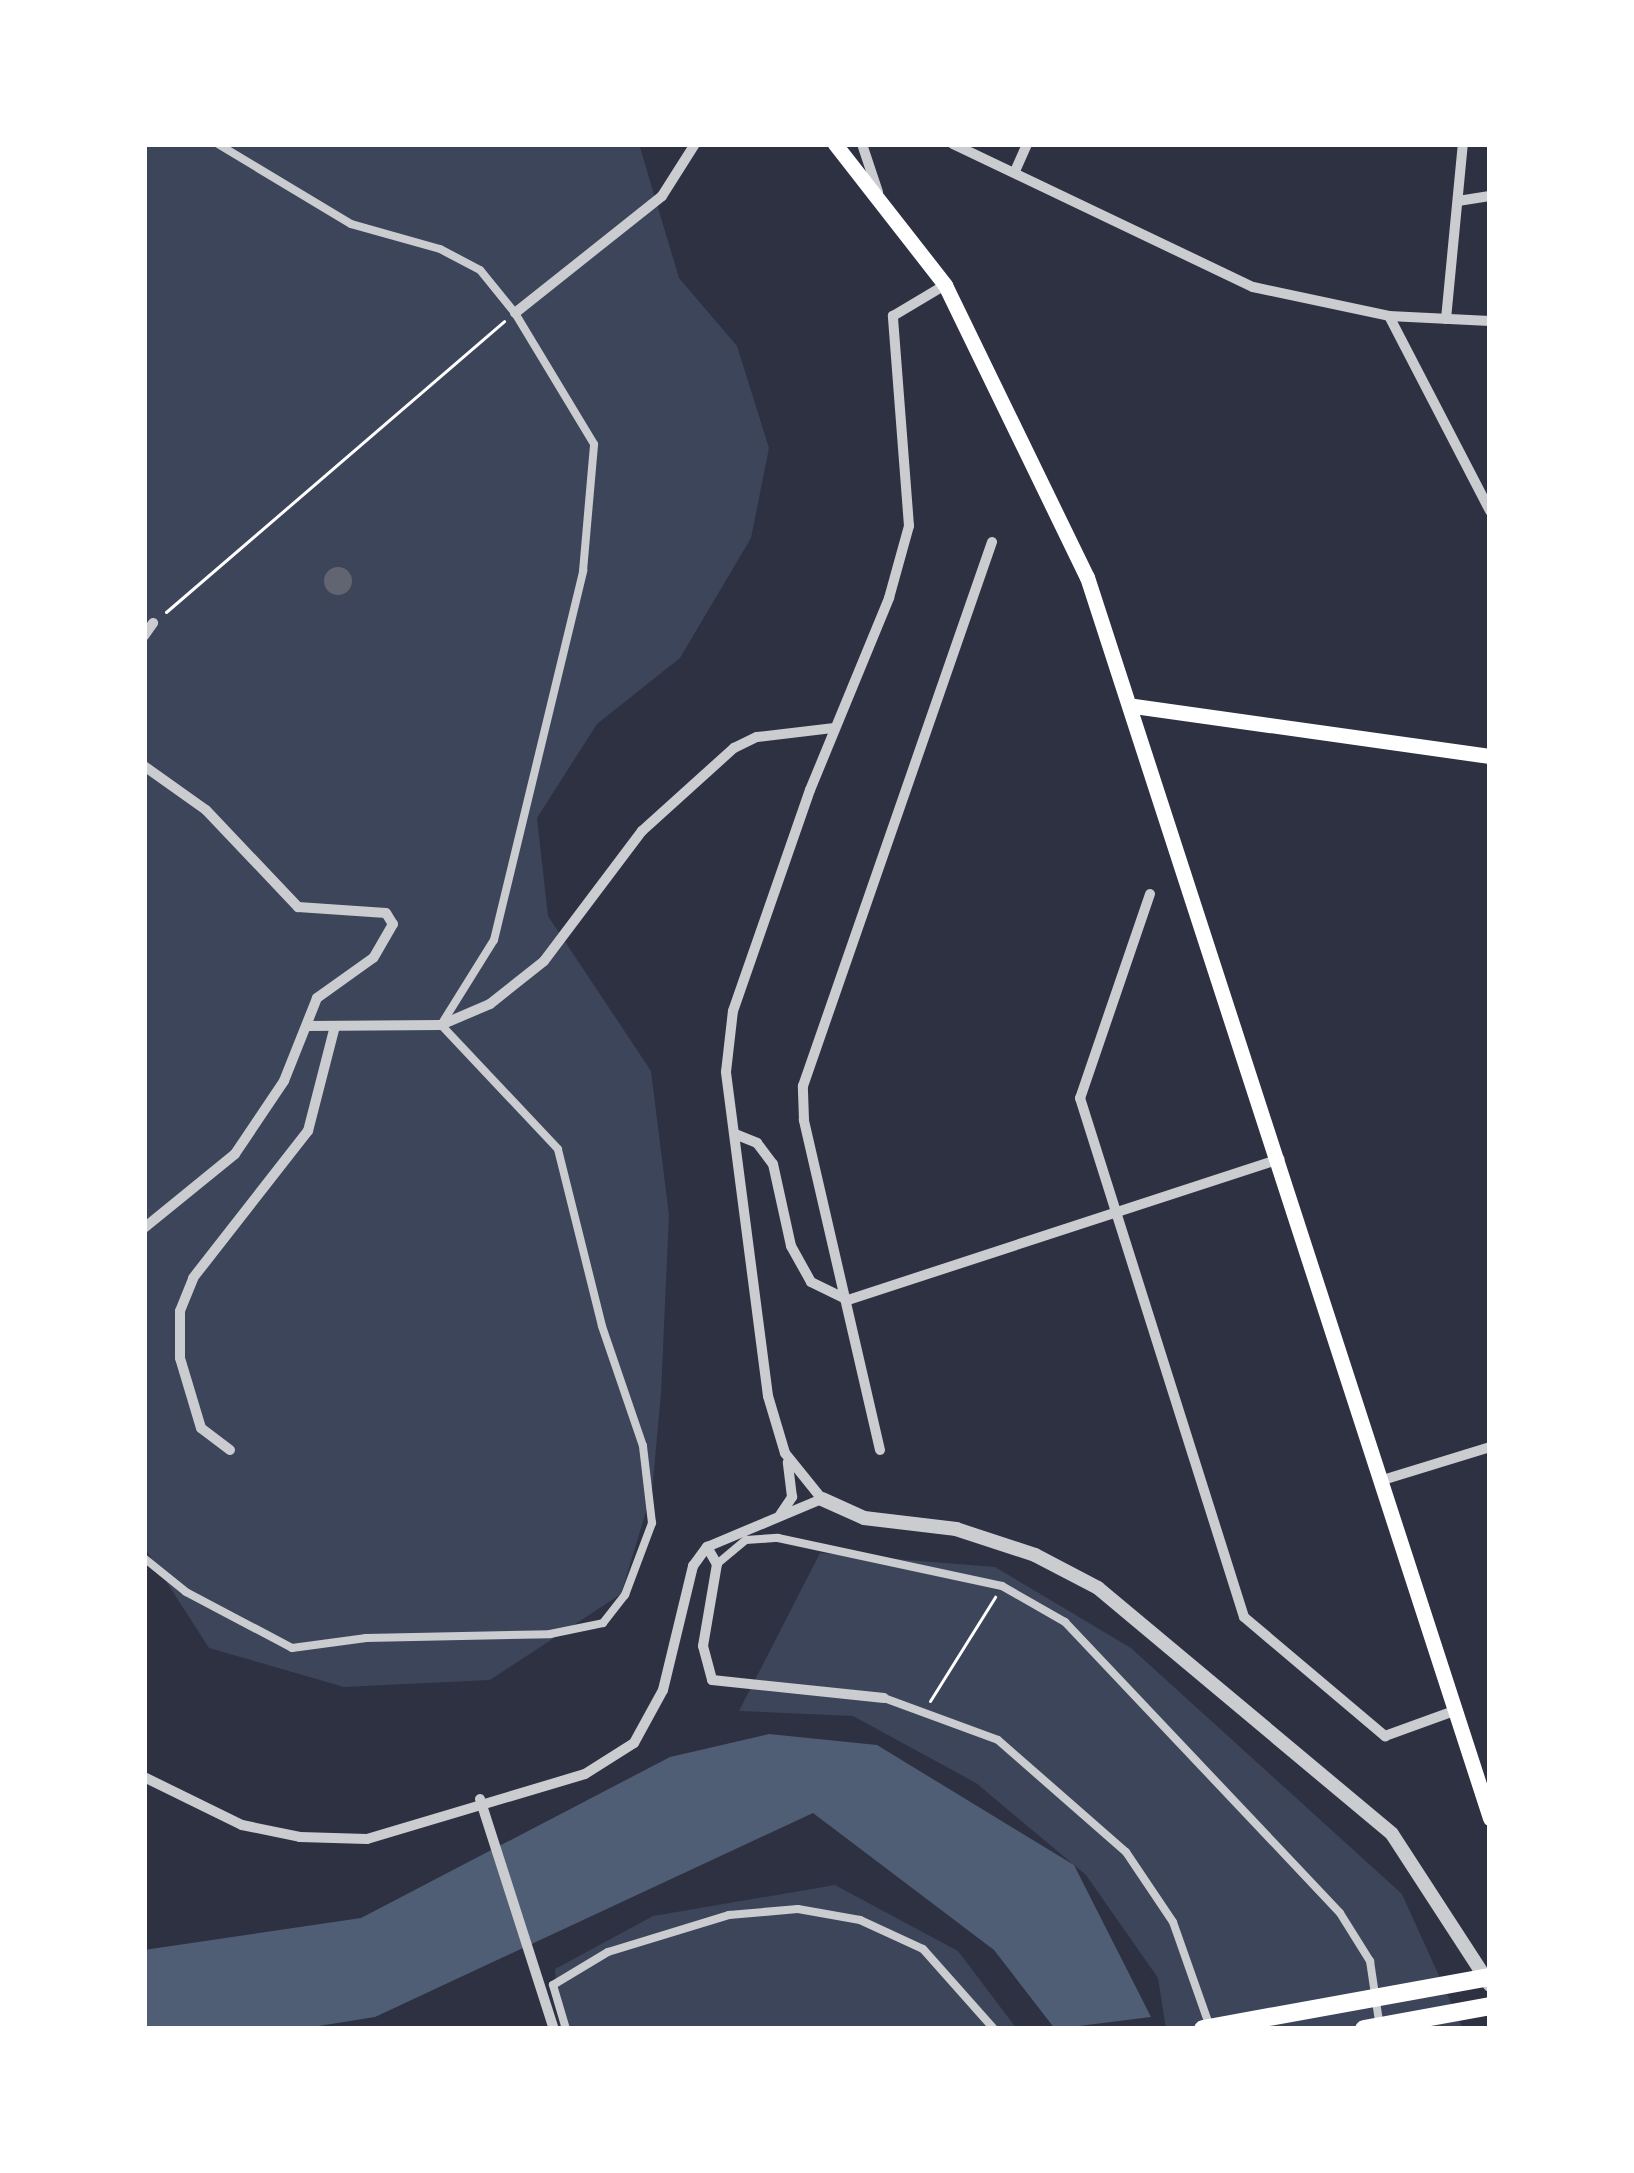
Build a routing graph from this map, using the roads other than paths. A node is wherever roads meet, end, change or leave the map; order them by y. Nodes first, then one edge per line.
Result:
1 (218, 144) edge
2 (694, 144) edge
3 (835, 144) edge
4 (862, 144) edge
5 (952, 144) edge
6 (1027, 144) edge
7 (1463, 144) edge
8 (1016, 169) junction
9 (1490, 196) edge
10 (880, 199) junction
11 (1458, 201) junction
12 (945, 285) junction
13 (515, 313) junction
14 (1389, 316) junction
15 (1446, 319) junction
16 (1490, 321) edge
17 (1490, 511) edge
18 (992, 542) dead end
19 (153, 623) road end
20 (144, 636) edge
21 (1134, 706) junction
22 (834, 728) junction
23 (1490, 756) edge
24 (144, 766) edge
25 (1150, 894) dead end
26 (441, 1025) junction
27 (307, 1026) junction
28 (335, 1026) junction
29 (735, 1135) junction
30 (1280, 1159) junction
31 (1120, 1216) junction
32 (144, 1228) edge
33 (848, 1300) junction
34 (1490, 1448) edge
35 (230, 1450) dead end
36 (880, 1450) dead end
37 (785, 1453) junction
38 (1386, 1479) junction
39 (822, 1499) junction
40 (780, 1515) junction
41 (707, 1547) junction
42 (144, 1558) edge
43 (717, 1564) junction
44 (884, 1698) joint
45 (1457, 1710) junction
46 (144, 1777) edge
47 (481, 1799) junction
48 (1490, 1818) edge
49 (1490, 1981) edge
50 (1490, 2006) edge
51 (554, 2029) edge
52 (566, 2029) edge
53 (994, 2029) edge
54 (1206, 2029) edge
55 (1364, 2029) edge
56 (1380, 2029) edge

1 - 13 street
2 - 13 street
3 - 10 main road
4 - 10 street
5 - 8 street
6 - 8 street
7 - 11 street
8 - 14 street
9 - 11 street
10 - 12 main road
11 - 15 street
12 - 21 main road
12 - 22 street
13 - 26 street
14 - 15 street
14 - 17 street
15 - 16 street
18 - 33 street
19 - 20 street
21 - 23 main road
21 - 30 main road
22 - 26 street
22 - 29 street
24 - 27 street
25 - 31 street
26 - 28 street
26 - 42 street
27 - 28 street
27 - 32 street
28 - 35 street
29 - 33 street
29 - 37 street
30 - 31 street
30 - 38 main road
31 - 33 street
31 - 45 street
33 - 36 street
34 - 38 street
37 - 39 street
37 - 40 street
38 - 45 main road
39 - 40 street
39 - 49 street
40 - 41 street
41 - 43 street
41 - 47 street
43 - 44 street
43 - 56 street
44 - 54 street
45 - 48 main road
46 - 47 street
47 - 51 street
49 - 54 highway
50 - 55 highway
52 - 53 street

